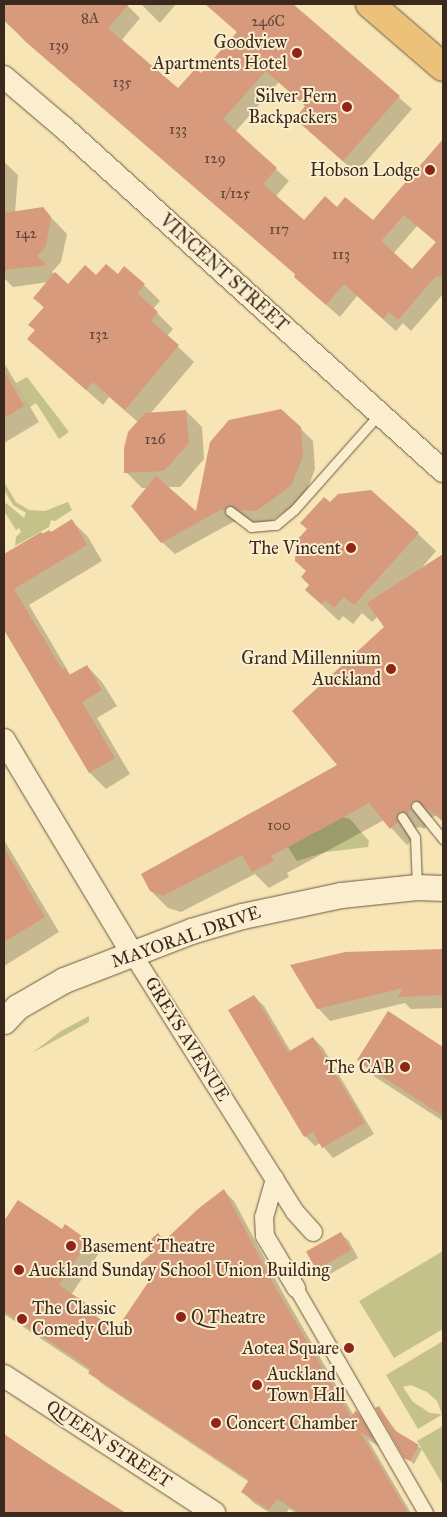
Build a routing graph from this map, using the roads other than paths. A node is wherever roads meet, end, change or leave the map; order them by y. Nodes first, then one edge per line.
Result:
1 (369, 5) edge
2 (443, 67) edge
3 (4, 77) edge
4 (380, 413) junction
5 (443, 470) edge
6 (230, 511) dead end
7 (4, 740) edge
8 (416, 806) dead end
9 (402, 817) dead end
10 (443, 839) edge
11 (417, 887) junction
12 (443, 888) edge
13 (132, 953) junction
14 (4, 1021) edge
15 (275, 1179) junction
16 (313, 1232) dead end
17 (296, 1288) joint
18 (4, 1376) edge
19 (214, 1513) edge
20 (426, 1513) edge

1 - 2 main road
3 - 4 street, VINCENT STREET
4 - 5 street, VINCENT STREET
4 - 6 lane
7 - 13 street, GREYS AVENUE
8 - 10 lane
9 - 11 lane
11 - 12 main road, MAYORAL DRIVE
11 - 13 main road, MAYORAL DRIVE
13 - 14 main road, MAYORAL DRIVE
13 - 15 street, GREYS AVENUE
15 - 16 street, GREYS AVENUE
15 - 17 street
17 - 20 street
18 - 19 street, QUEEN STREET

